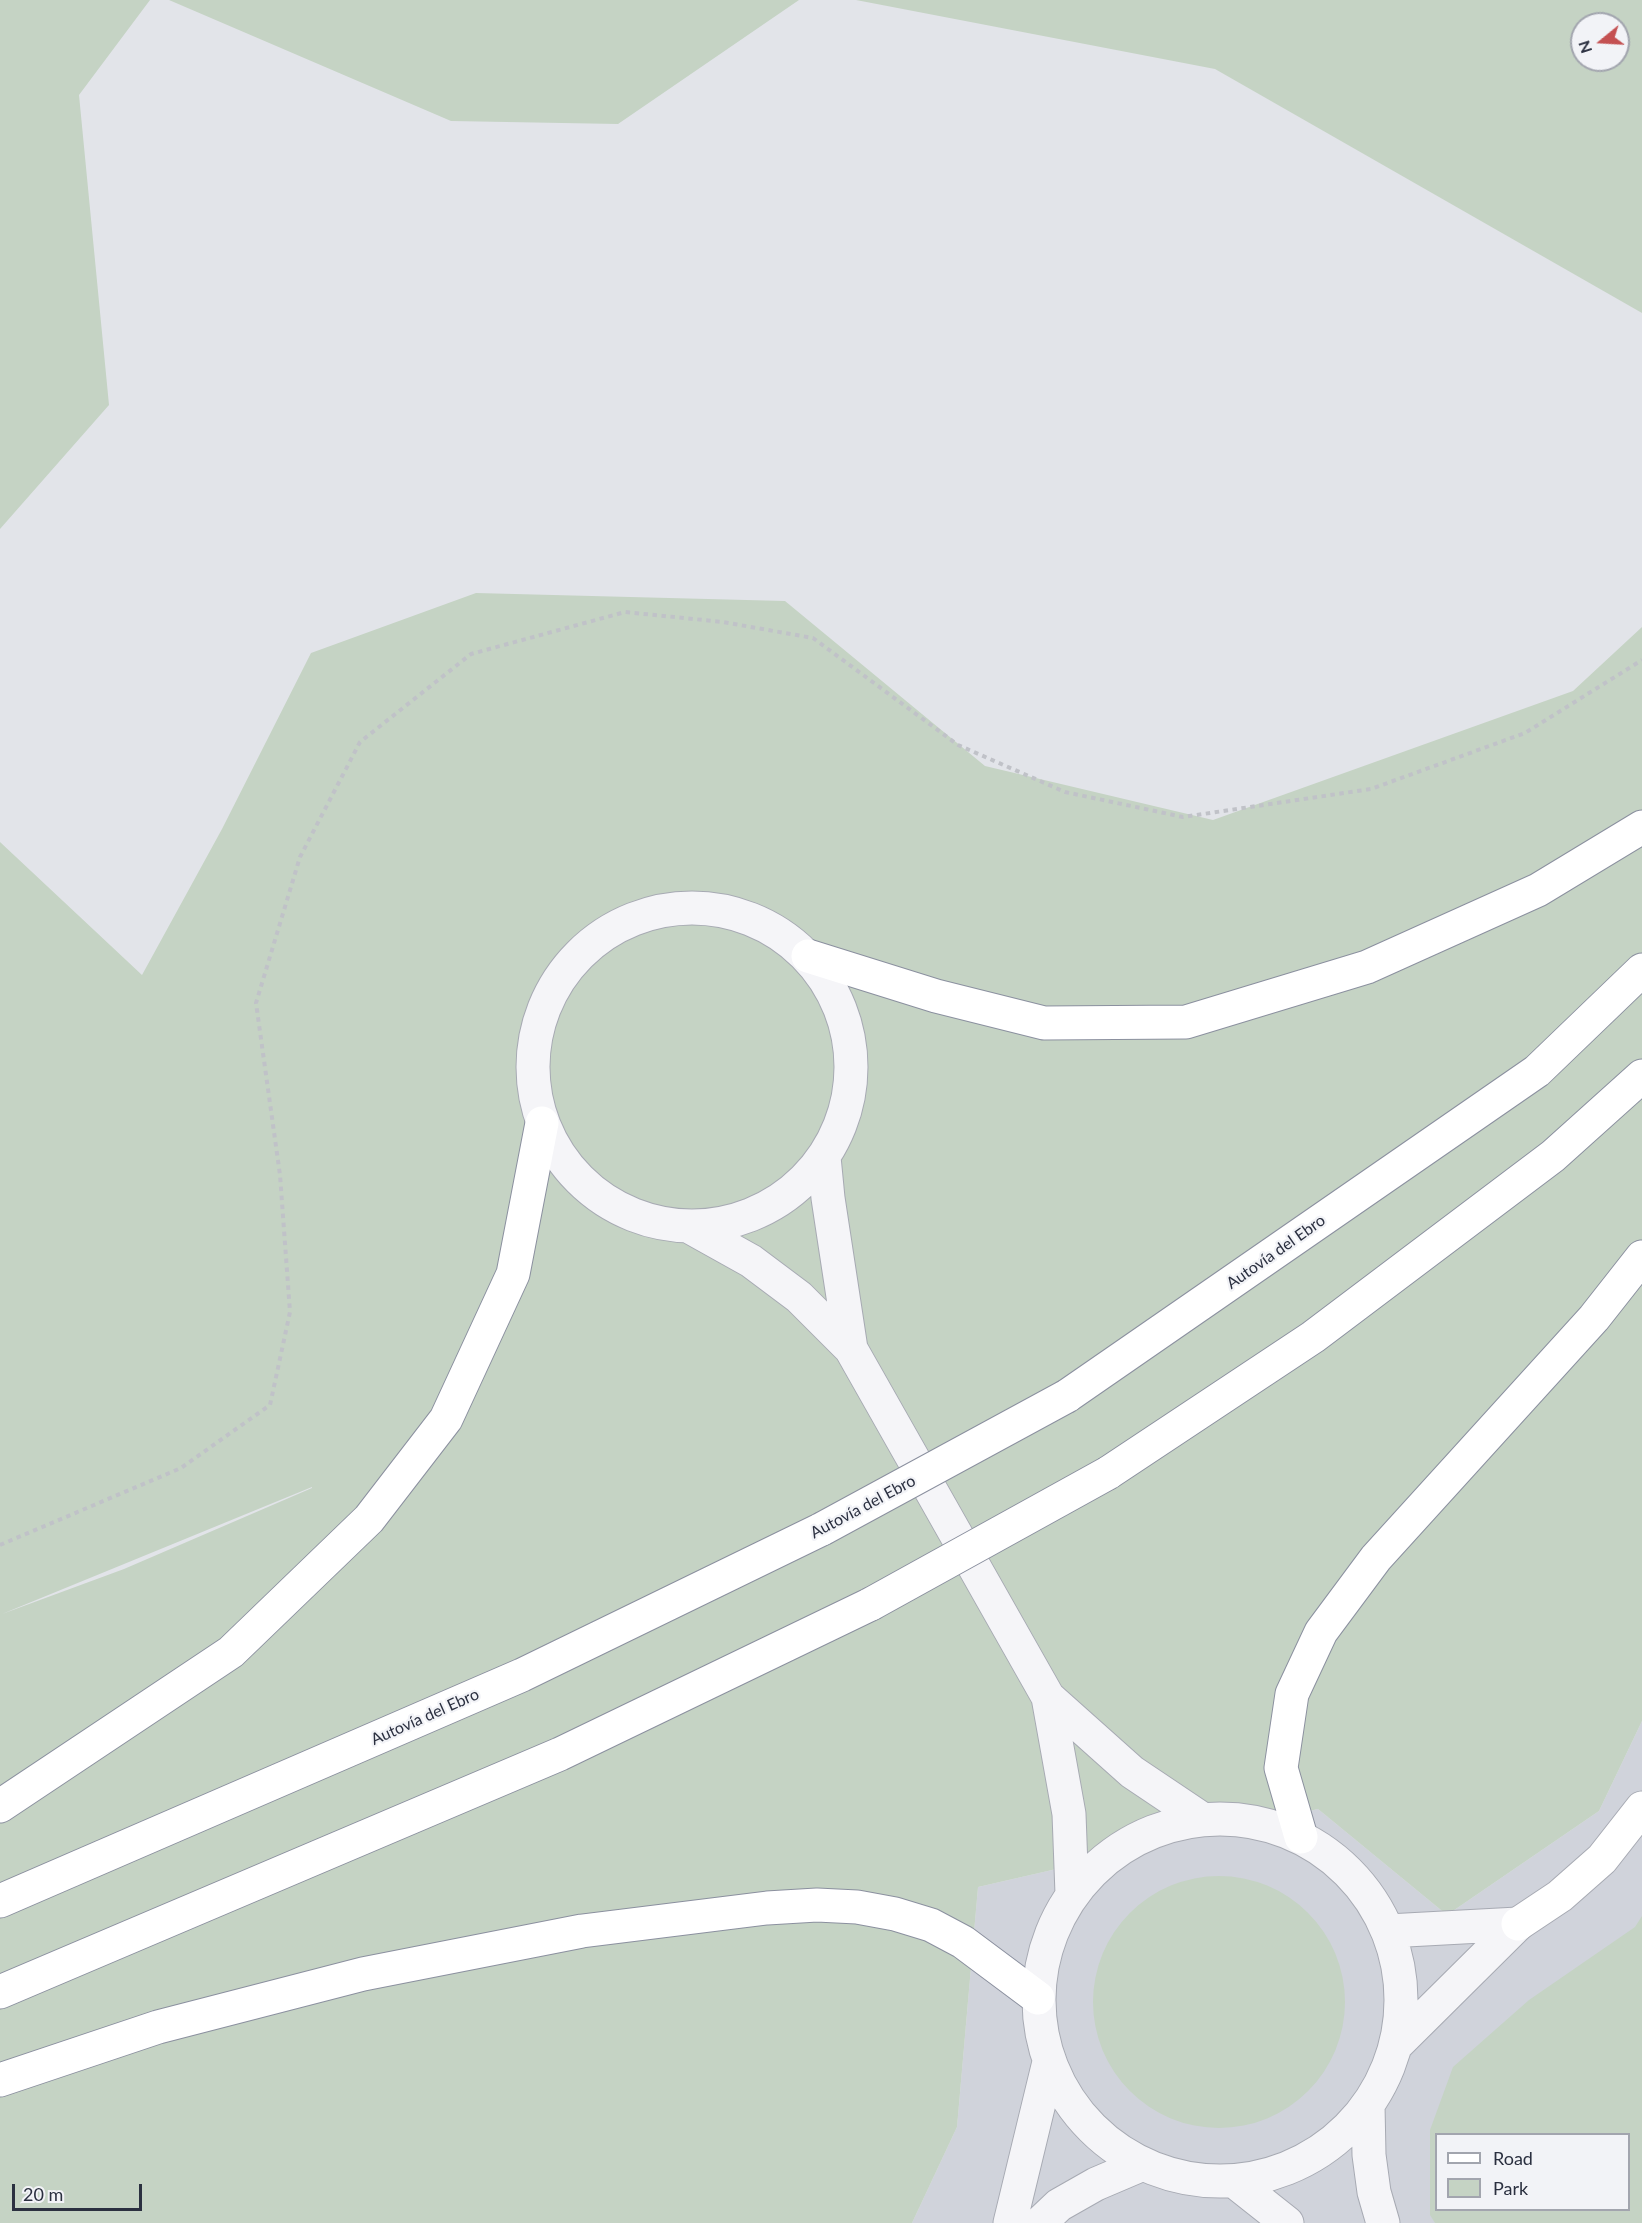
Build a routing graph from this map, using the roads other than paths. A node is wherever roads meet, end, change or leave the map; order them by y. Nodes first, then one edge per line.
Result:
1 (1642, 827) edge
2 (808, 956) junction
3 (1642, 970) edge
4 (1642, 1076) edge
5 (542, 1122) junction
6 (824, 1157) junction
7 (690, 1227) junction
8 (1642, 1257) edge
9 (851, 1349) junction
10 (1048, 1698) junction
11 (0, 1806) edge
12 (1642, 1808) edge
13 (1202, 1819) junction
14 (1301, 1837) junction
15 (1072, 1894) junction
16 (0, 1901) edge
17 (1518, 1924) junction
18 (1388, 1931) junction
19 (0, 1992) edge
20 (1038, 1998) junction
21 (1396, 2045) junction
22 (1049, 2062) junction
23 (0, 2080) edge
24 (1368, 2105) junction
25 (1143, 2164) junction
26 (1234, 2181) junction
27 (1010, 2223) edge
28 (1040, 2223) edge
29 (1287, 2223) edge
30 (1383, 2223) edge

1 - 2 main road
2 - 5 street
2 - 6 street
3 - 16 main road, Autovía del Ebro, bridge
4 - 19 main road, bridge
5 - 7 street
5 - 11 main road
6 - 7 street
6 - 9 street
7 - 9 street
8 - 14 main road
9 - 10 street
10 - 13 street
10 - 15 street
12 - 17 main road
13 - 14 street
13 - 15 street
14 - 18 street
15 - 20 street
17 - 18 street
17 - 21 street
18 - 21 street
20 - 22 street
20 - 23 main road
21 - 24 street
22 - 25 street
22 - 27 street
24 - 26 street
24 - 30 street
25 - 26 street
25 - 28 street
26 - 29 street

